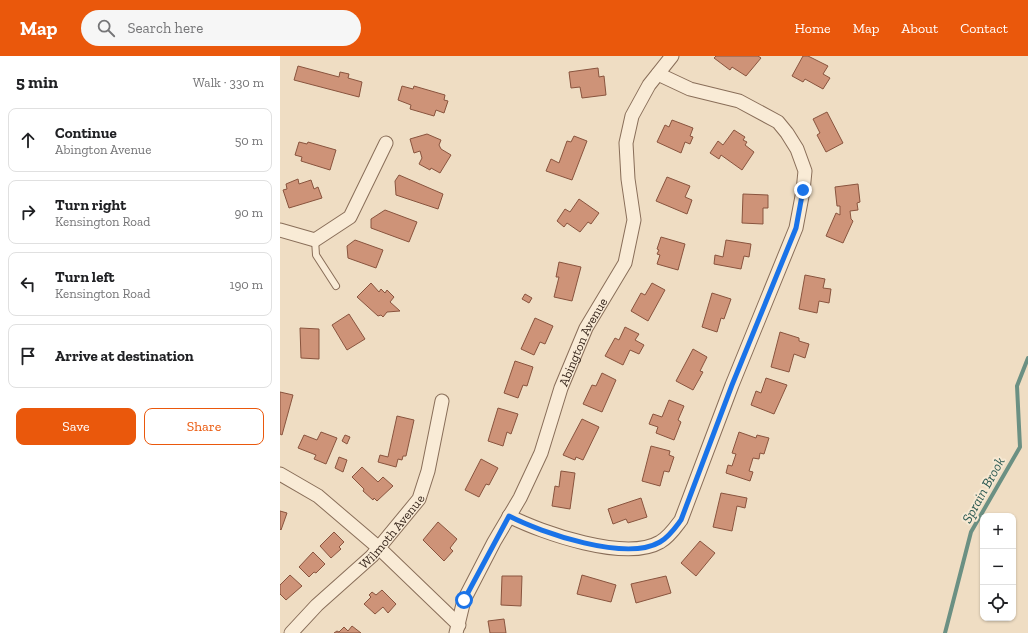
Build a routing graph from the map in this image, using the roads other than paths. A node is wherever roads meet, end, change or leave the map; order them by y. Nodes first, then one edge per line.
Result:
1 (672, 56) edge
2 (658, 74) junction
3 (386, 143) dead end
4 (280, 230) edge
5 (315, 240) junction
6 (336, 286) dead end
7 (442, 401) dead end
8 (280, 474) edge
9 (509, 516) junction
10 (379, 548) junction
11 (457, 629) edge
12 (291, 633) edge

1 - 2 street, Abington Avenue
2 - 9 street, Abington Avenue
2 - 9 street
3 - 5 street
4 - 5 street
5 - 6 lane
7 - 10 street, Wilmoth Avenue
8 - 10 street
9 - 11 street, Abington Avenue
10 - 11 street
10 - 12 street, Wilmoth Avenue

